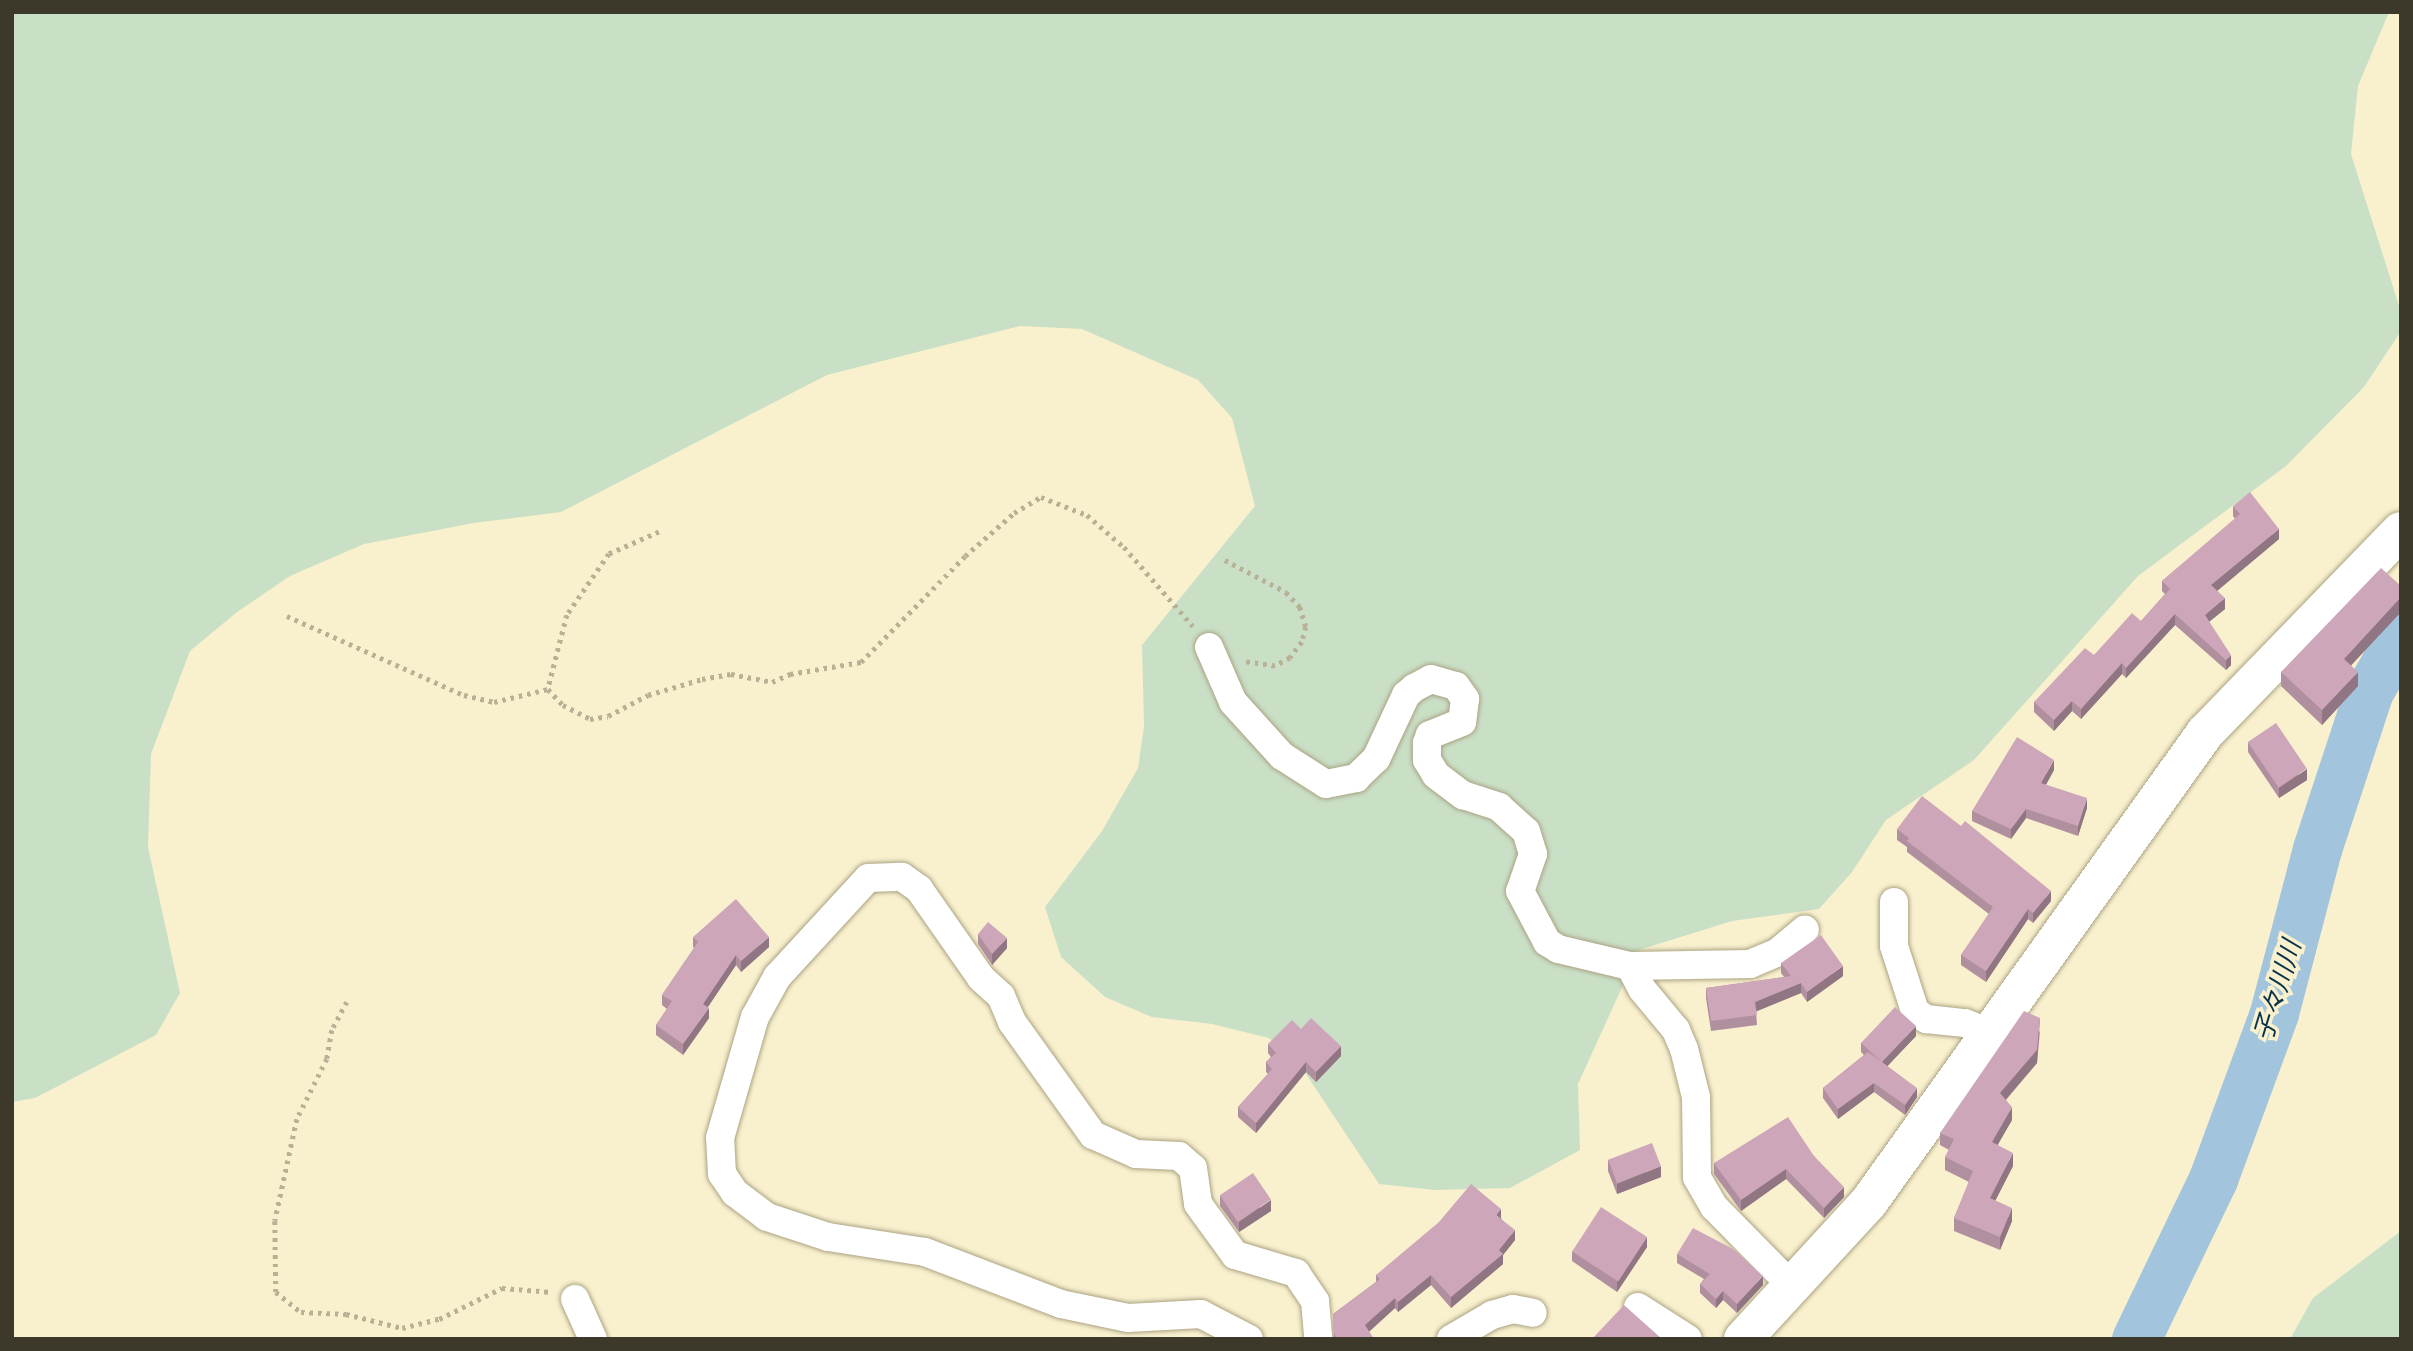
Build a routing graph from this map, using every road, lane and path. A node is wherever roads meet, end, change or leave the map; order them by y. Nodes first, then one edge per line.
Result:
1 (2401, 531) edge
2 (659, 532) dead end
3 (1224, 560) dead end
4 (287, 616) dead end
5 (1209, 647) junction
6 (548, 688) junction
7 (1894, 902) dead end
8 (1805, 929) dead end
9 (1630, 966) junction
10 (347, 1002) dead end
11 (1991, 1033) junction
12 (1791, 1286) junction
13 (575, 1299) joint
14 (1638, 1307) dead end
15 (1533, 1313) dead end
16 (593, 1339) edge
17 (1249, 1339) edge
18 (1318, 1339) edge
19 (1451, 1339) edge
20 (1688, 1339) edge
21 (1743, 1339) edge

1 - 11 street
2 - 6 path
3 - 5 path
4 - 6 path
5 - 6 path
5 - 9 street
7 - 11 street
8 - 9 street
9 - 12 street
10 - 13 path
11 - 12 street
12 - 21 street
13 - 16 street
14 - 20 street
15 - 19 street
17 - 18 street

